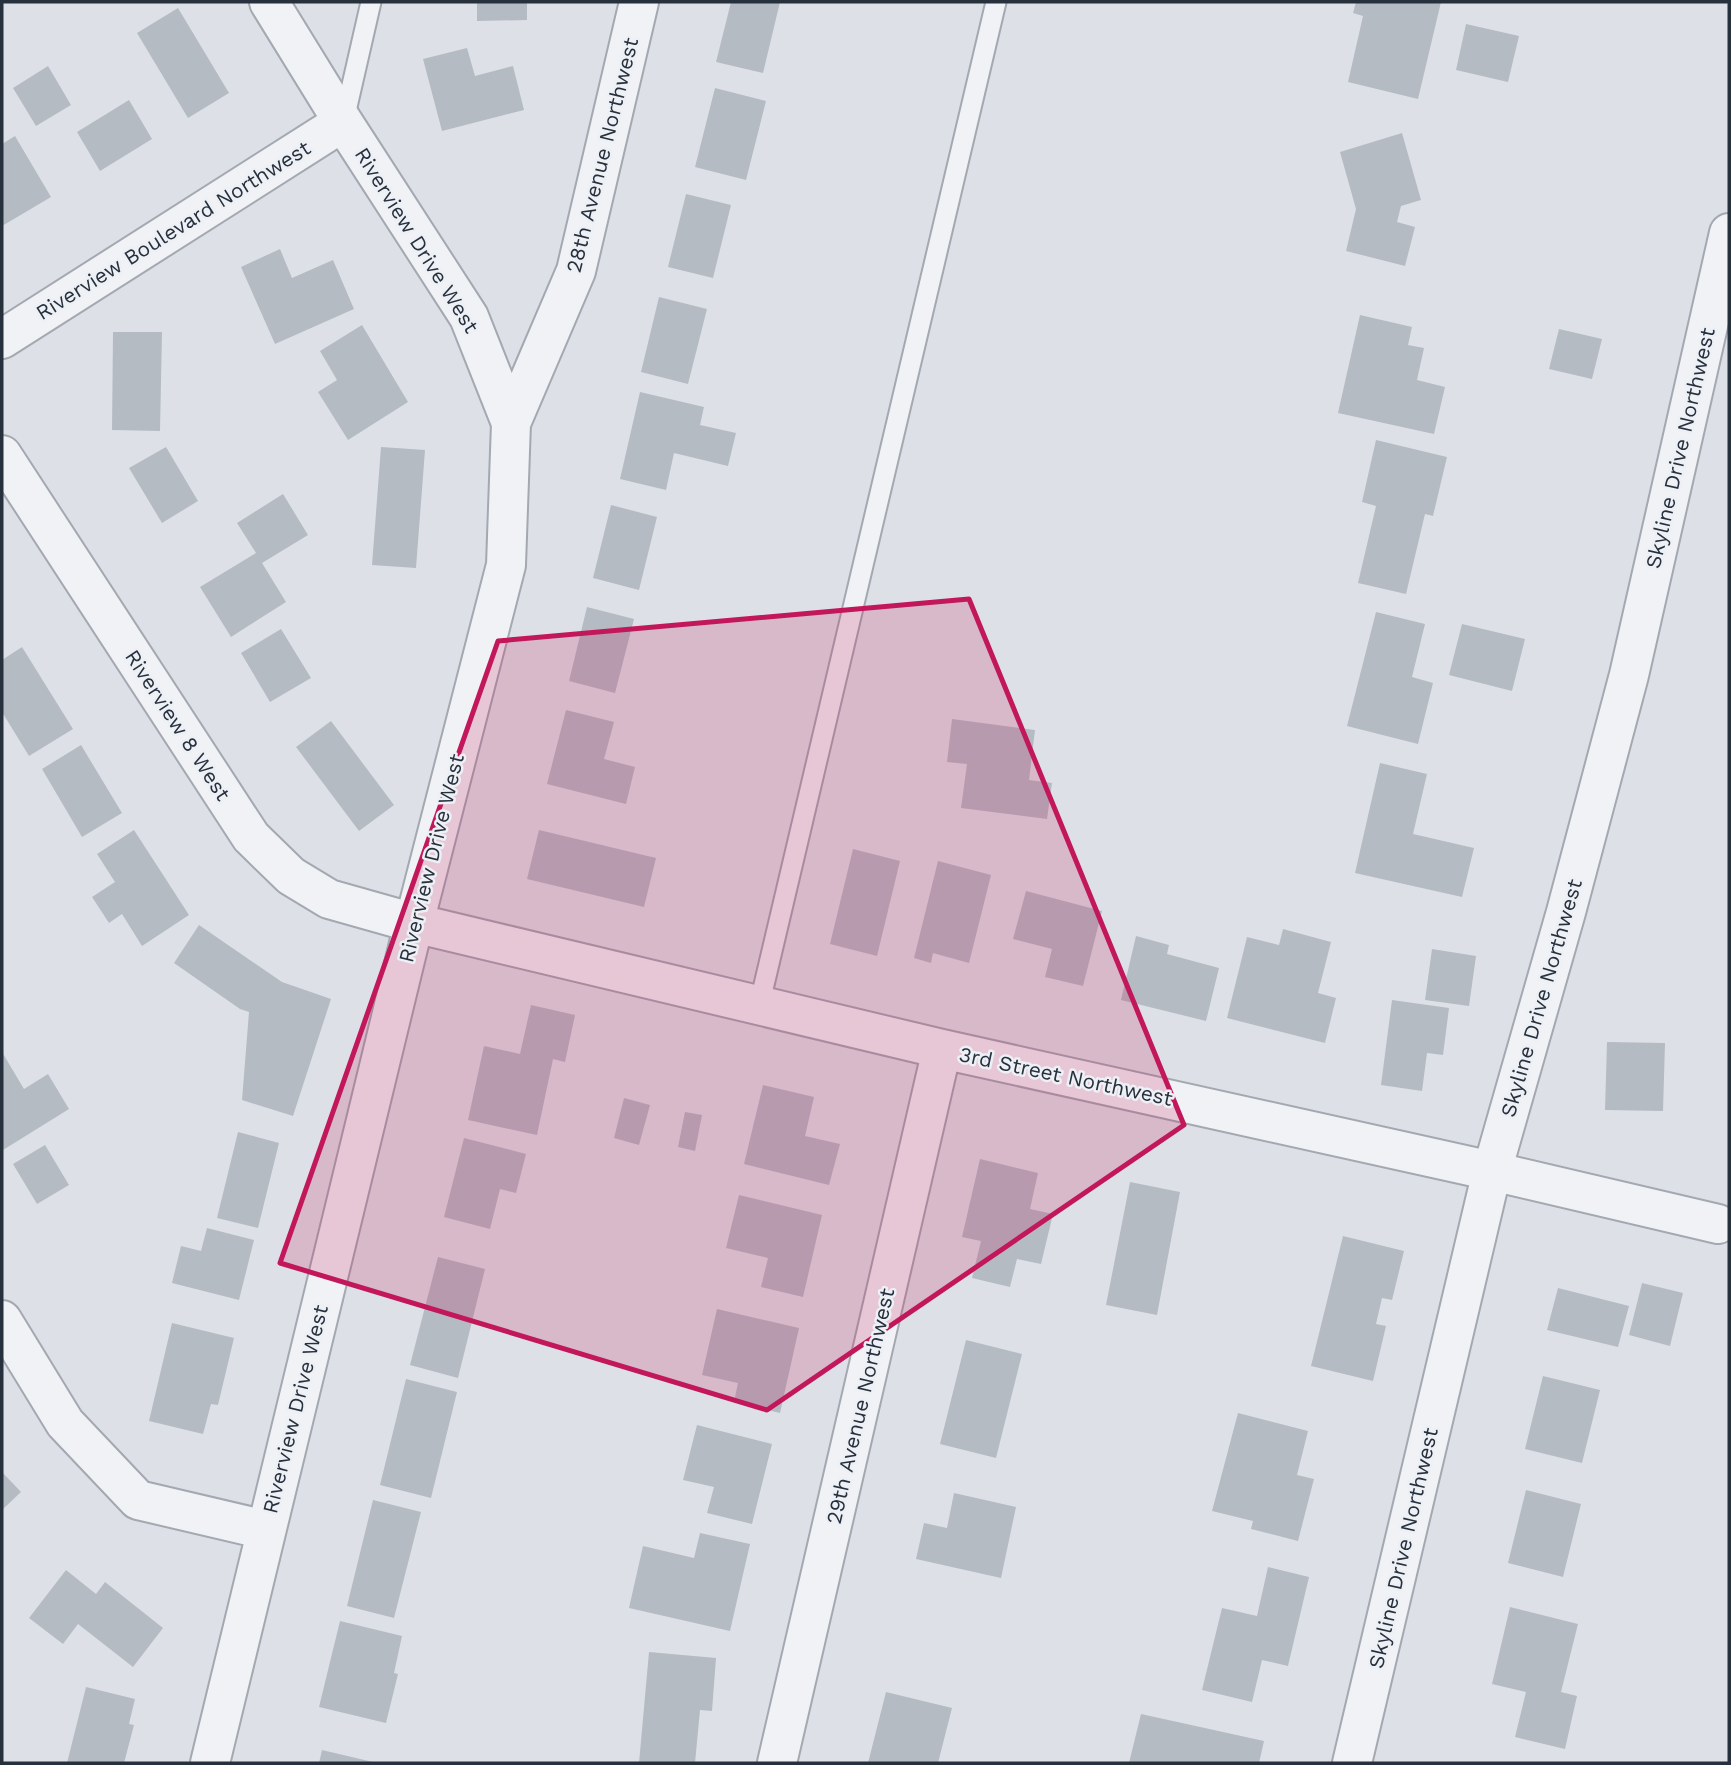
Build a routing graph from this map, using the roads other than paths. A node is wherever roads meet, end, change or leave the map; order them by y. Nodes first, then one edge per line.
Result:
1 (269, 2) edge
2 (371, 2) edge
3 (639, 2) edge
4 (996, 2) edge
5 (343, 122) junction
6 (1729, 233) edge
7 (2, 339) edge
8 (510, 423) junction
9 (2, 455) edge
10 (414, 923) junction
11 (759, 1006) junction
12 (942, 1049) junction
13 (1492, 1171) junction
14 (1718, 1224) dead end
15 (2, 1320) edge
16 (266, 1530) junction
17 (211, 1763) edge
18 (777, 1763) edge
19 (1352, 1763) edge

1 - 5 street, Riverview Drive West
2 - 5 lane
3 - 8 street, 28th Avenue Northwest
4 - 11 lane
5 - 7 street, Riverview Boulevard Northwest
5 - 8 street, Riverview Drive West
6 - 13 street, Skyline Drive Northwest
8 - 10 street, Riverview Drive West
9 - 10 street, Riverview 8 West
10 - 11 street, 3rd Street Northwest
10 - 16 street, Riverview Drive West
11 - 12 street, 3rd Street Northwest
12 - 13 street, 3rd Street Northwest
12 - 18 street, 29th Avenue Northwest
13 - 14 street, 3rd Street Northwest
13 - 19 street, Skyline Drive Northwest
15 - 16 street
16 - 17 street, Riverview Drive West

